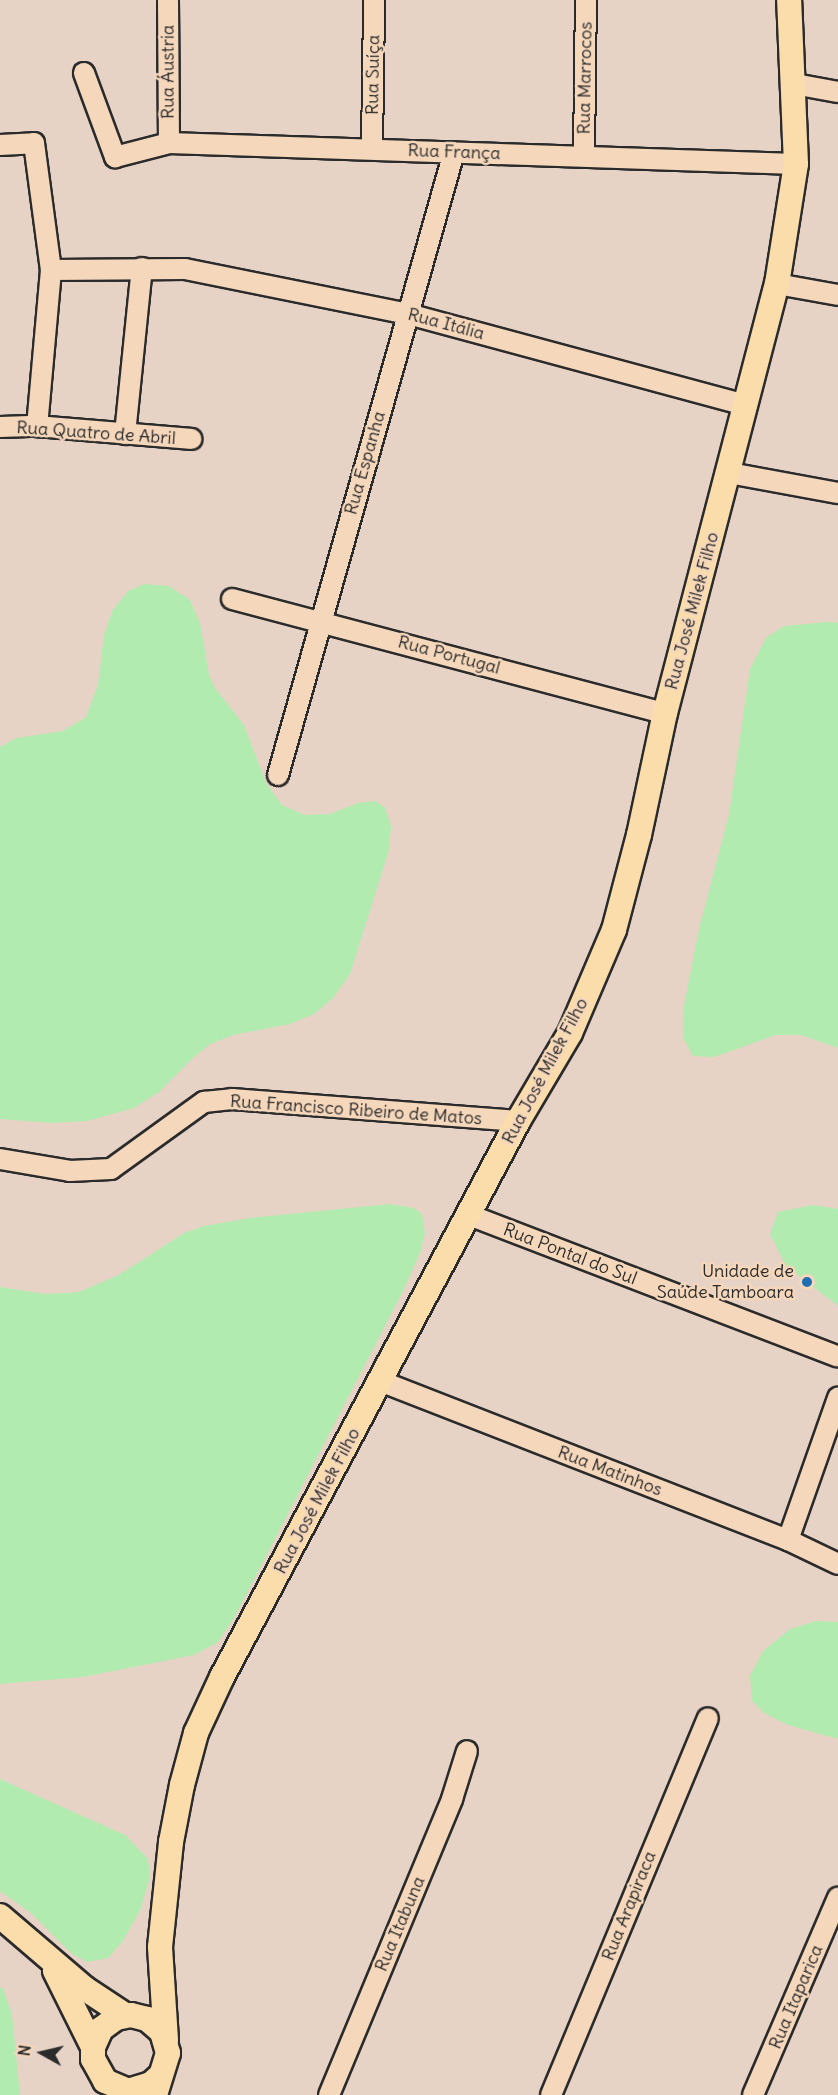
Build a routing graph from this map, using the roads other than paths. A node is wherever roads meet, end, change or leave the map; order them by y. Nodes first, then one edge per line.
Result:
1 (168, 0) edge
2 (374, 0) edge
3 (586, 0) edge
4 (789, 0) edge
5 (84, 73) dead end
6 (794, 84) junction
7 (838, 92) edge
8 (169, 143) junction
9 (0, 145) edge
10 (372, 149) junction
11 (454, 152) junction
12 (584, 156) junction
13 (796, 164) junction
14 (142, 268) junction
15 (51, 270) junction
16 (777, 284) junction
17 (838, 295) edge
18 (408, 314) junction
19 (746, 405) junction
20 (37, 426) junction
21 (0, 427) edge
22 (125, 434) junction
23 (191, 439) dead end
24 (729, 473) junction
25 (838, 493) edge
26 (232, 599) dead end
27 (320, 620) junction
28 (665, 713) junction
29 (278, 775) dead end
30 (518, 1121) junction
31 (0, 1159) edge
32 (469, 1215) junction
33 (838, 1357) edge
34 (380, 1381) junction
35 (838, 1398) edge
36 (788, 1540) junction
37 (838, 1564) edge
38 (708, 1718) dead end
39 (467, 1750) dead end
40 (838, 1898) edge
41 (0, 1916) edge
42 (160, 1947) junction
43 (46, 1957) junction
44 (131, 2015) junction
45 (166, 2040) junction
46 (93, 2047) junction
47 (158, 2085) edge
48 (107, 2088) edge
49 (328, 2095) edge
50 (550, 2095) edge
51 (753, 2095) edge

1 - 8 street, Rua Áustria
2 - 10 street, Rua Suíça
3 - 12 street, Rua Marrocos
4 - 6 main road, Rua José Milek Filho
5 - 8 street, Rua França
6 - 7 street
6 - 13 main road, Rua José Milek Filho
8 - 10 street, Rua França
9 - 15 street
10 - 11 street, Rua França
11 - 12 street, Rua França
11 - 18 street, Rua Espanha
12 - 13 street, Rua França
13 - 16 main road, Rua José Milek Filho
14 - 15 street, Rua Itália
14 - 18 street, Rua Itália
14 - 22 street
15 - 20 street
16 - 17 street
16 - 19 main road, Rua José Milek Filho
18 - 19 street, Rua Itália
18 - 27 street, Rua Espanha
19 - 24 main road, Rua José Milek Filho
20 - 21 street, Rua Quatro de Abril
20 - 22 street, Rua Quatro de Abril
22 - 23 street, Rua Quatro de Abril
24 - 25 street
24 - 28 main road, Rua José Milek Filho
26 - 27 street, Rua Portugal
27 - 28 street, Rua Portugal
27 - 29 street, Rua Espanha
28 - 30 main road, Rua José Milek Filho
30 - 31 street, Rua Francisco Ribeiro de Matos
30 - 32 main road, Rua José Milek Filho
32 - 33 street, Rua Pontal do Sul
32 - 34 main road, Rua José Milek Filho
34 - 36 street, Rua Matinhos
34 - 42 main road, Rua José Milek Filho
35 - 36 street
36 - 37 street, Rua Matinhos
38 - 50 street, Rua Arapiraca
39 - 49 street, Rua Itabuna
40 - 51 street, Rua Itaparica
41 - 43 main road
42 - 44 main road, Rua José Milek Filho
42 - 45 main road, Rua José Milek Filho
43 - 44 main road
43 - 46 main road
44 - 45 main road
44 - 46 main road
45 - 47 main road
46 - 48 main road
47 - 48 main road

